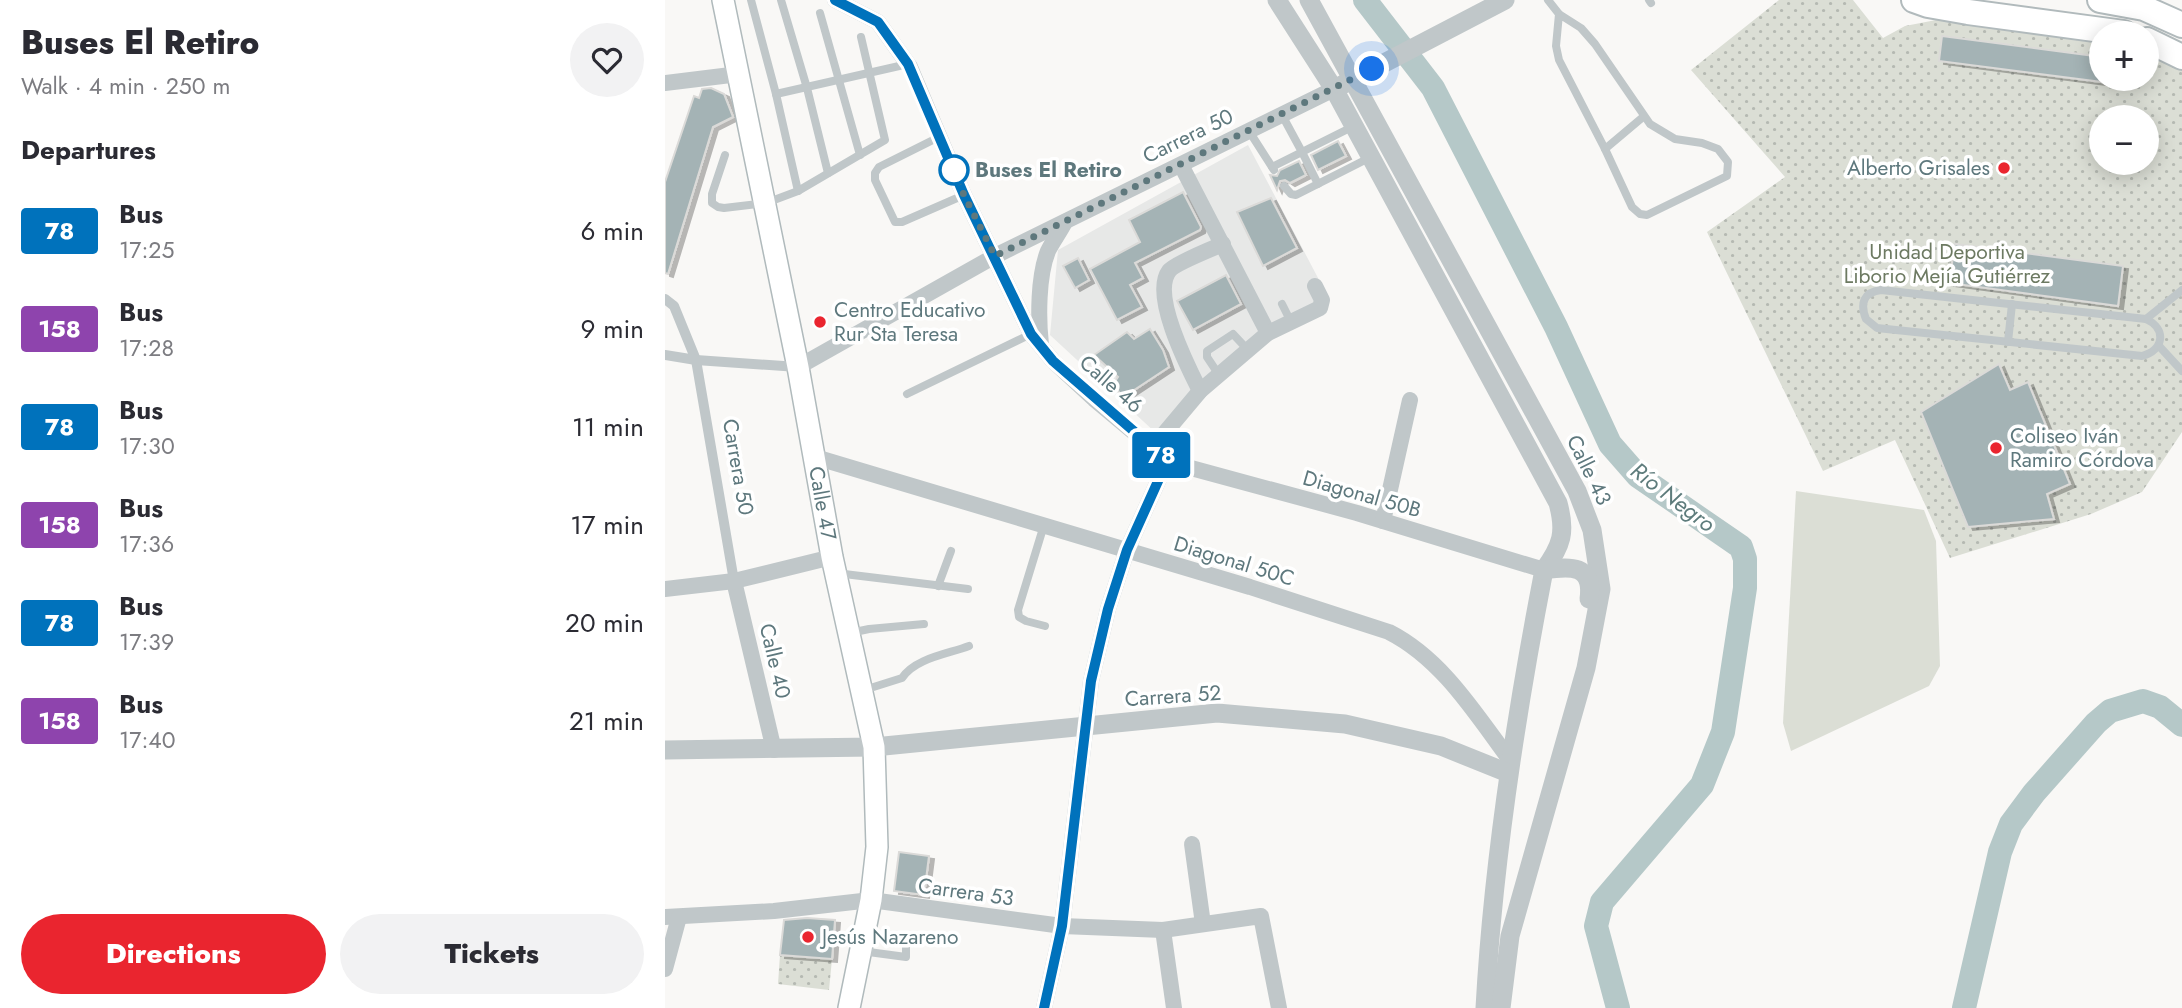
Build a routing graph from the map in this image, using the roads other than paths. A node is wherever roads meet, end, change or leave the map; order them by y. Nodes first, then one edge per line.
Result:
1 (723, 0) edge
2 (751, 0) edge
3 (781, 0) edge
4 (835, 0) edge
5 (1277, 0) edge
6 (1309, 0) edge
7 (1466, 0) edge
8 (1505, 0) edge
9 (1548, 0) edge
10 (1914, 0) edge
11 (2100, 0) edge
12 (820, 13) dead end
13 (1559, 14) junction
14 (2182, 25) edge
15 (2089, 28) edge
16 (1442, 31) junction
17 (861, 37) dead end
18 (2159, 46) edge
19 (2182, 57) edge
20 (908, 64) junction
21 (870, 73) junction
22 (739, 74) junction
23 (1353, 79) junction
24 (838, 80) junction
25 (665, 83) edge
26 (807, 88) junction
27 (1334, 89) junction
28 (776, 94) junction
29 (1282, 115) junction
30 (1643, 117) junction
31 (1354, 126) junction
32 (1249, 131) junction
33 (939, 137) junction
34 (1605, 149) junction
35 (1302, 152) junction
36 (725, 155) dead end
37 (860, 155) junction
38 (1371, 157) junction
39 (1181, 165) junction
40 (828, 173) junction
41 (1318, 184) junction
42 (1284, 186) dead end
43 (798, 191) junction
44 (964, 195) junction
45 (766, 203) junction
46 (1066, 222) junction
47 (1223, 244) junction
48 (995, 256) junction
49 (1315, 286) dead end
50 (2182, 290) edge
51 (665, 299) edge
52 (1282, 304) dead end
53 (2012, 304) junction
54 (2146, 319) junction
55 (1291, 322) junction
56 (1268, 333) junction
57 (1036, 341) junction
58 (2008, 342) junction
59 (2159, 346) junction
60 (1248, 350) junction
61 (665, 355) edge
62 (696, 360) junction
63 (798, 367) junction
64 (2182, 371) edge
65 (1219, 375) junction
66 (1199, 391) junction
67 (907, 394) dead end
68 (1411, 400) dead end
69 (1153, 447) junction
70 (814, 457) junction
71 (1168, 459) junction
72 (1383, 521) junction
73 (1044, 525) junction
74 (1127, 550) junction
75 (951, 551) dead end
76 (834, 565) junction
77 (1544, 570) junction
78 (734, 581) junction
79 (938, 586) junction
80 (665, 589) edge
81 (968, 589) dead end
82 (924, 624) dead end
83 (1045, 626) dead end
84 (850, 633) junction
85 (969, 646) dead end
86 (863, 690) junction
87 (1086, 726) junction
88 (1567, 738) junction
89 (874, 747) junction
90 (665, 750) edge
91 (774, 750) junction
92 (1509, 767) junction
93 (1506, 797) junction
94 (1192, 844) dead end
95 (1533, 855) junction
96 (871, 900) junction
97 (672, 917) edge
98 (1203, 924) junction
99 (1062, 926) junction
100 (1163, 930) junction
101 (906, 946) dead end
102 (861, 951) junction
103 (665, 969) edge
104 (849, 1008) edge
105 (1044, 1008) edge
106 (1174, 1008) edge
107 (1279, 1008) edge
108 (1485, 1008) edge
109 (1501, 1008) edge

1 - 22 main road, Calle 47
2 - 28 lane
3 - 26 lane
4 - 20 street, Calle 46
5 - 27 street, Calle 43
6 - 23 street, Calle 43
7 - 16 street
8 - 16 street, Carrera 50
9 - 13 lane
10 - 15 main road
11 - 14 main road
12 - 24 lane
13 - 30 lane
13 - 34 lane
16 - 23 street, Carrera 50
17 - 21 lane
18 - 19 main road
20 - 21 lane
20 - 33 street, Calle 46
21 - 24 lane
21 - 37 lane
22 - 25 street
22 - 45 main road, Calle 47
23 - 27 street, Carrera 50
23 - 88 street, Calle 43
24 - 26 lane
24 - 37 lane
26 - 28 lane
26 - 40 lane
27 - 29 street, Carrera 50
27 - 31 street, Calle 43
28 - 43 lane
29 - 32 street, Carrera 50
29 - 35 lane
30 - 34 lane
30 - 34 lane
31 - 35 lane
31 - 38 street, Calle 43
32 - 35 lane
32 - 39 street, Carrera 50
33 - 44 street, Calle 46
33 - 44 lane
35 - 41 lane
36 - 45 lane
37 - 40 lane
38 - 41 lane
38 - 77 street, Calle 43
39 - 46 street, Carrera 50
39 - 47 street
40 - 43 lane
41 - 42 lane
43 - 45 lane
44 - 48 street, Calle 46
45 - 63 main road, Calle 47
46 - 48 street, Carrera 50
46 - 57 street
47 - 56 street
47 - 66 street
48 - 57 street, Calle 46
48 - 63 street, Carrera 50
49 - 55 street
50 - 54 lane
51 - 62 street
52 - 55 lane
53 - 54 lane
53 - 58 lane
53 - 58 lane
54 - 59 lane
55 - 56 street
56 - 60 street
57 - 67 lane
57 - 69 street, Calle 46
58 - 59 lane
59 - 64 lane
60 - 65 street
60 - 65 lane
61 - 62 street
62 - 63 street
62 - 78 street, Carrera 50
63 - 70 main road, Calle 47
65 - 66 street
66 - 69 street
68 - 72 street
69 - 71 street, Calle 46
70 - 73 street, Diagonal 50C
70 - 76 main road, Calle 47
71 - 72 street, Diagonal 50B
71 - 74 street
72 - 77 street, Diagonal 50B
73 - 74 street, Diagonal 50C
73 - 83 lane
74 - 87 street
74 - 92 street, Diagonal 50C
75 - 79 lane
76 - 78 street
76 - 79 lane
76 - 84 main road, Calle 47
77 - 88 street
77 - 92 street, Calle 43
78 - 80 street
78 - 91 street, Calle 40
79 - 81 lane
82 - 84 lane
84 - 86 main road, Calle 47
85 - 86 lane
86 - 89 main road, Calle 47
87 - 89 street, Carrera 52
87 - 92 street, Carrera 52
87 - 99 street
88 - 95 street, Calle 43
89 - 91 street, Carrera 52
89 - 96 main road, Calle 47
90 - 91 street, Carrera 52
92 - 93 street, Calle 43
93 - 95 street
93 - 108 street, Calle 43
94 - 98 street
95 - 109 street, Calle 43
96 - 97 street, Carrera 53
96 - 99 street, Carrera 53
96 - 102 main road, Calle 47
97 - 103 street
98 - 100 street, Carrera 53
98 - 107 street, Carrera 53
99 - 100 street, Carrera 53
99 - 105 street
100 - 106 street
101 - 102 lane
102 - 104 main road, Calle 47

